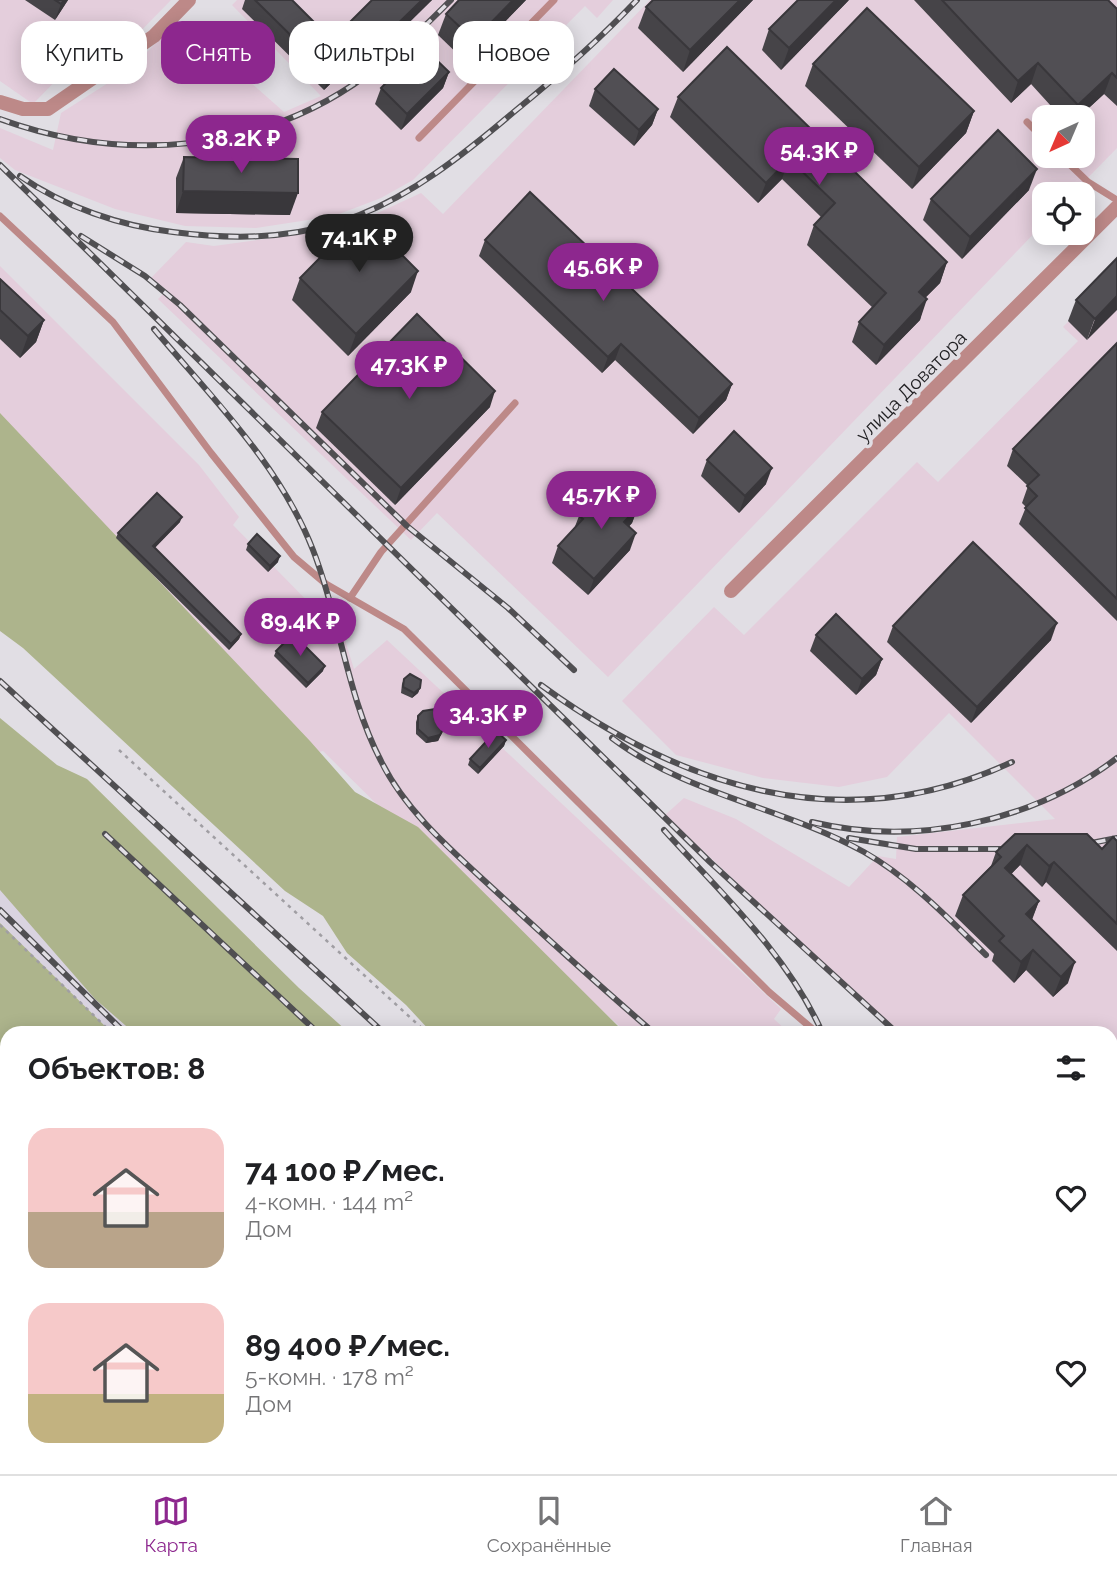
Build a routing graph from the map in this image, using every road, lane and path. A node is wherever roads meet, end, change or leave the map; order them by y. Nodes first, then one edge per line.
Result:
1 (189, 0) edge
2 (554, 0) edge
3 (0, 102) edge
4 (1027, 122) dead end
5 (1032, 127) edge
6 (419, 138) dead end
7 (1073, 168) edge
8 (1117, 200) edge
9 (1117, 207) edge
10 (0, 216) edge
11 (515, 403) dead end
12 (731, 591) dead end
13 (350, 598) junction
14 (119, 750) dead end
15 (0, 925) edge
16 (105, 1026) edge
17 (419, 1026) edge
18 (809, 1026) edge

1 - 3 street
2 - 6 lane
4 - 5 lane
7 - 8 lane
9 - 12 street, улица Доватора
10 - 13 lane
11 - 13 lane
13 - 18 lane
14 - 17 path
15 - 16 path

